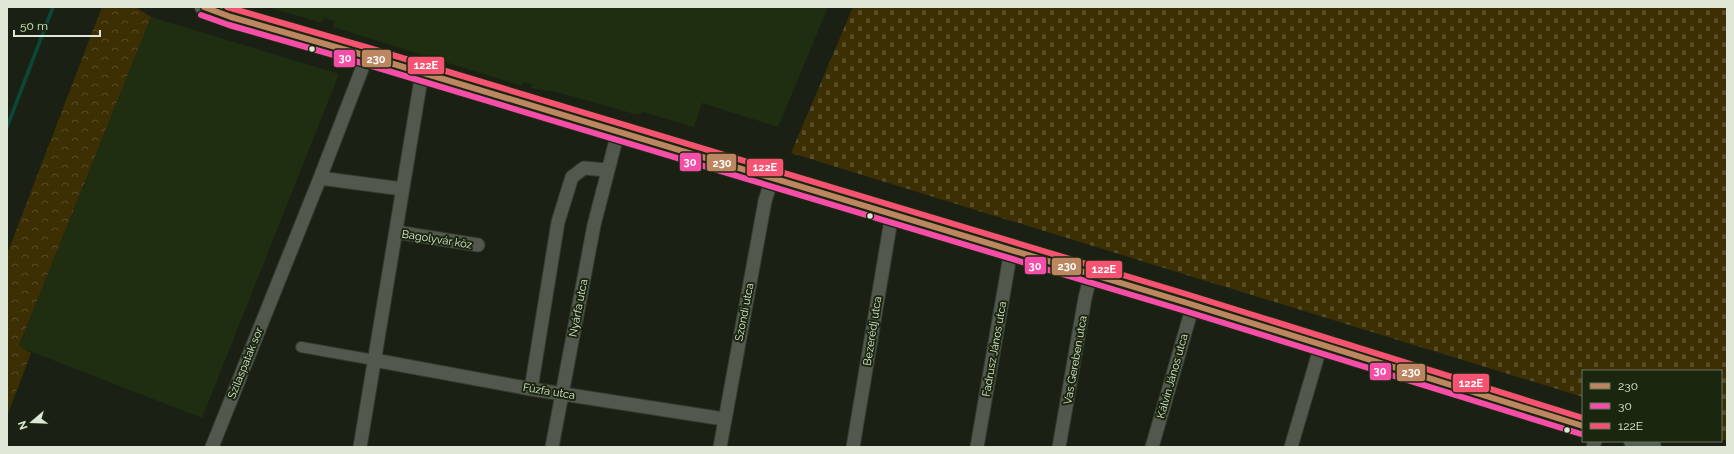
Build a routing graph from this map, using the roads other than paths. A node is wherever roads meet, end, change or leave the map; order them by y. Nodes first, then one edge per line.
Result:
1 (204, 7) edge
2 (232, 12) edge
3 (367, 56) junction
4 (422, 73) junction
5 (618, 132) junction
6 (607, 170) junction
7 (320, 178) junction
8 (772, 178) junction
9 (402, 189) junction
10 (892, 214) junction
11 (396, 232) junction
12 (478, 246) dead end
13 (1011, 250) junction
14 (1091, 274) junction
15 (1193, 305) junction
16 (1321, 345) junction
17 (301, 347) dead end
18 (374, 360) junction
19 (531, 389) junction
20 (562, 394) junction
21 (724, 419) junction
22 (1582, 426) edge
23 (1636, 442) edge
24 (212, 447) edge
25 (360, 447) edge
26 (552, 447) edge
27 (720, 447) edge
28 (853, 447) edge
29 (977, 447) edge
30 (1060, 447) edge
31 (1152, 447) edge
32 (1291, 447) edge
33 (1652, 447) edge

1 - 2 main road
2 - 3 main road
3 - 4 main road
3 - 7 street, Szilaspatak sor
4 - 5 main road
4 - 9 street
5 - 6 street, Nyárfa utca
5 - 8 main road
6 - 19 street
6 - 20 street, Nyárfa utca
7 - 9 street
7 - 24 street, Szilaspatak sor
8 - 10 main road
8 - 21 street, Szondi utca
9 - 11 street
10 - 13 main road
10 - 28 street, Bezerédj utca
11 - 12 street, Bagolyvár köz
11 - 18 street
13 - 14 main road
13 - 29 street, Fadrusz János utca
14 - 15 main road
14 - 30 street, Vas Gereben utca
15 - 16 main road
15 - 31 street, Kálvin János utca
16 - 22 main road
16 - 32 street
17 - 18 street
18 - 19 street, Fűzfa utca
18 - 25 street
19 - 20 street, Fűzfa utca
20 - 21 street, Fűzfa utca
20 - 26 street, Nyárfa utca
21 - 27 street, Szondi utca
23 - 33 main road

